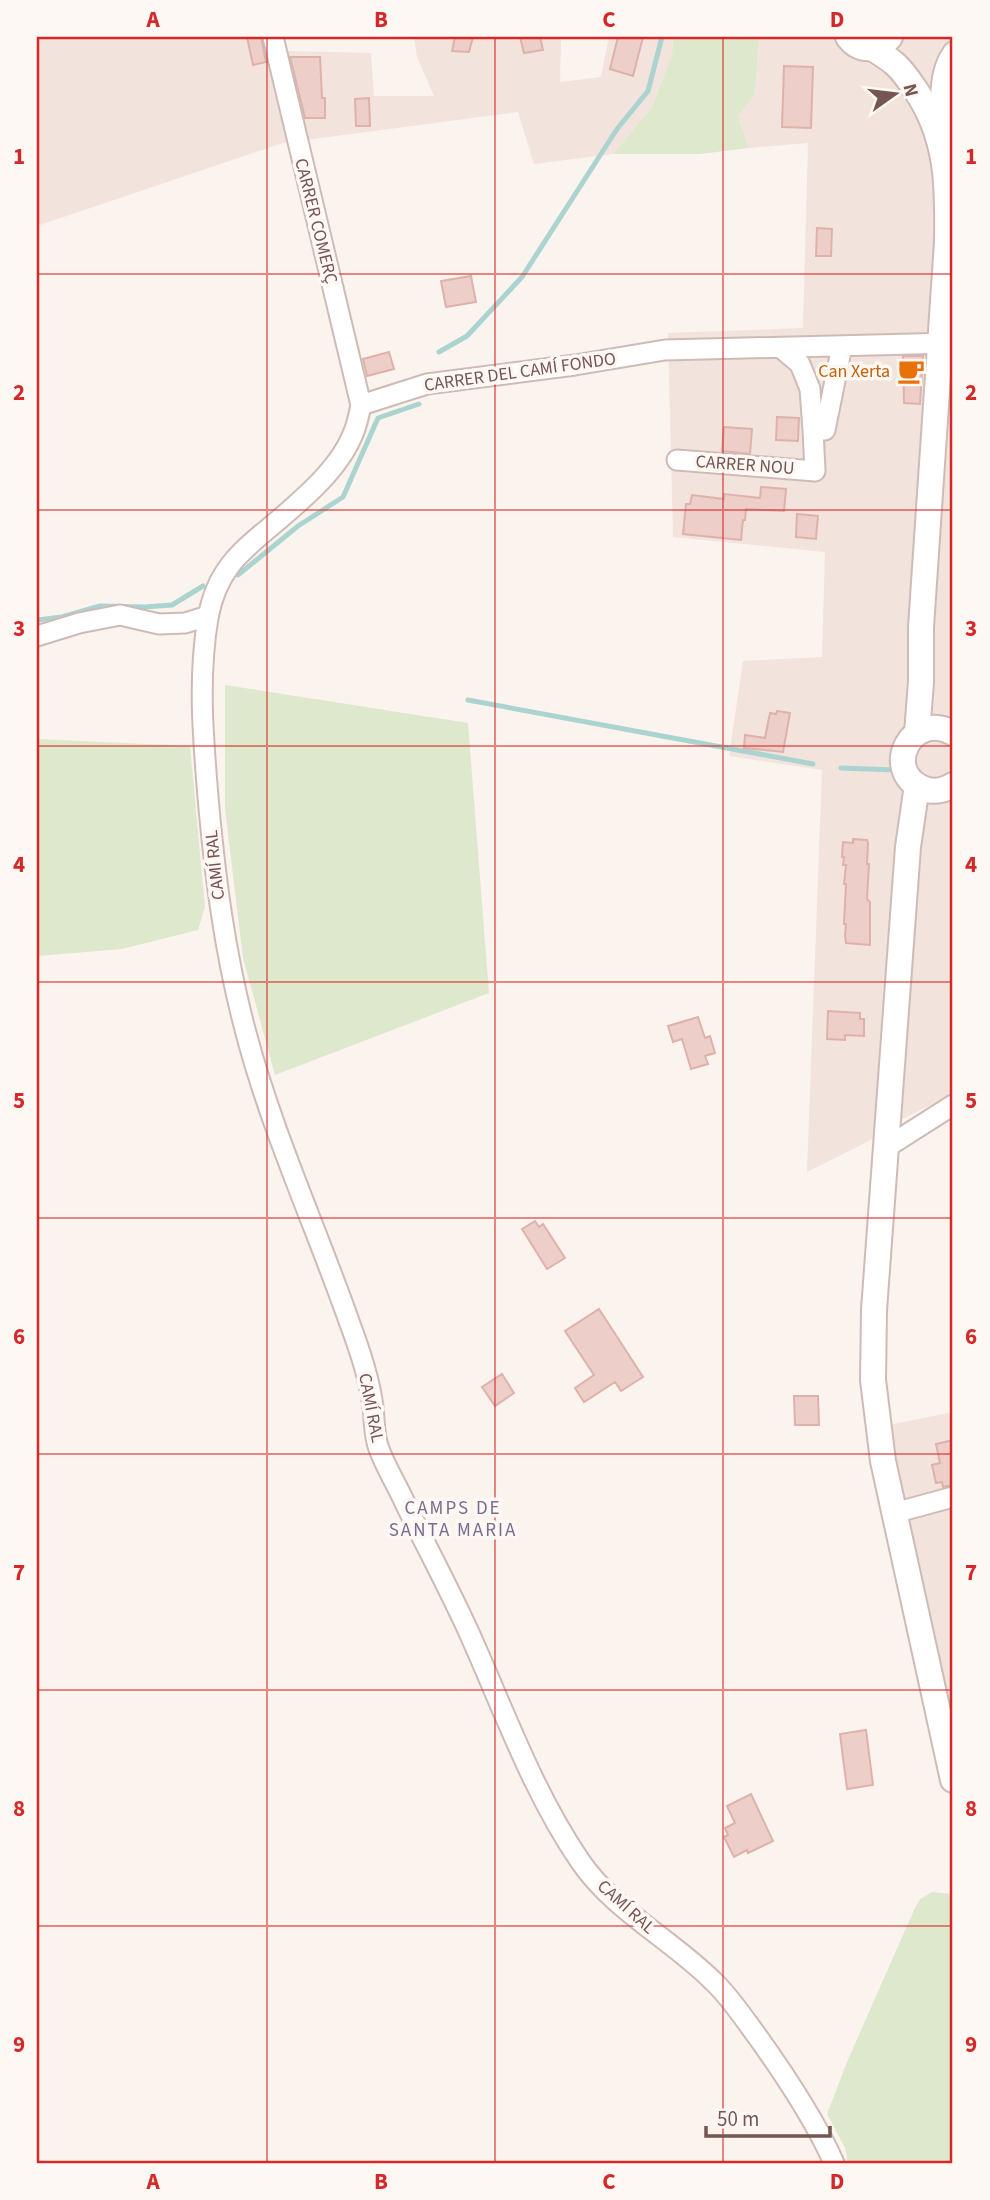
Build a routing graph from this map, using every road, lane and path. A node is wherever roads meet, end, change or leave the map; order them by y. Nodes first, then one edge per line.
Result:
1 (272, 37) edge
2 (848, 37) edge
3 (884, 41) edge
4 (953, 52) edge
5 (943, 152) junction
6 (947, 343) edge
7 (842, 346) junction
8 (781, 348) junction
9 (361, 405) junction
10 (813, 430) junction
11 (677, 460) dead end
12 (208, 616) junction
13 (37, 636) edge
14 (937, 731) edge
15 (936, 787) edge
16 (953, 1105) edge
17 (887, 1147) junction
18 (953, 1497) edge
19 (894, 1513) junction
20 (953, 1780) edge
21 (834, 2163) edge

1 - 9 street, CARRER COMERÇ
2 - 3 street
3 - 5 street
4 - 5 street
5 - 6 street
6 - 7 street, CARRER DEL CAMÍ FONDO
6 - 14 street
7 - 8 street, CARRER DEL CAMÍ FONDO
7 - 10 street
8 - 9 street, CARRER DEL CAMÍ FONDO
8 - 10 street
9 - 12 street
10 - 11 street, CARRER NOU
12 - 13 street
12 - 21 street, CAMÍ RAL
14 - 15 street
15 - 17 street
16 - 17 street
17 - 19 street
18 - 19 street
19 - 20 street

